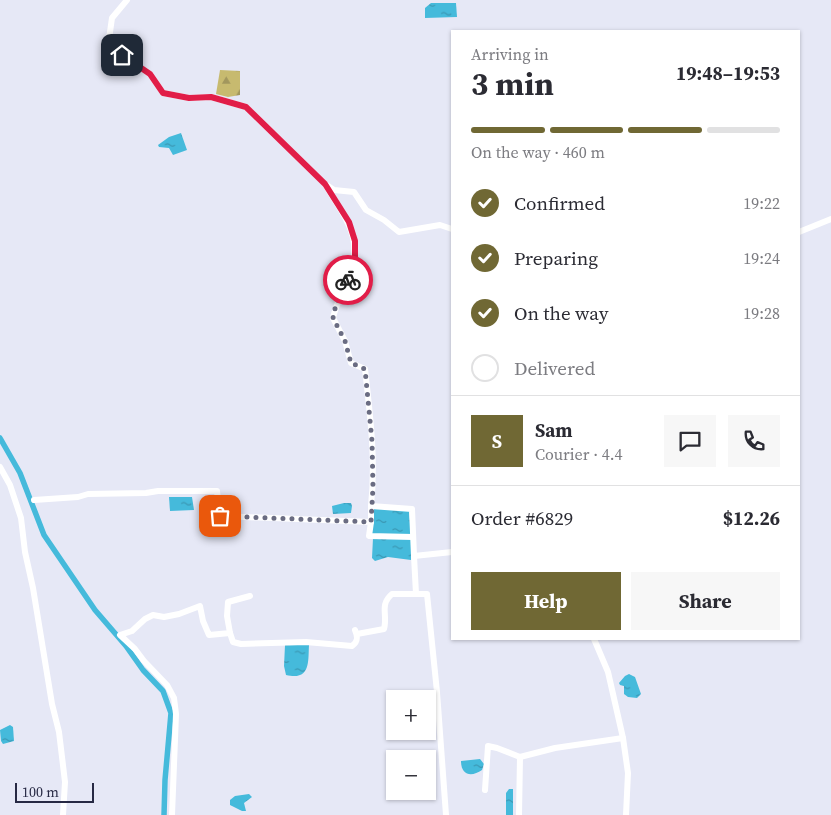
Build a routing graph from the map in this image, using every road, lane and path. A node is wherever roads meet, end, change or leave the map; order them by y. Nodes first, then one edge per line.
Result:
1 (127, 0) edge
2 (325, 184) junction
3 (831, 219) edge
4 (451, 229) edge
5 (800, 232) edge
6 (0, 467) edge
7 (34, 500) dead end
8 (372, 506) junction
9 (371, 522) junction
10 (413, 537) junction
11 (451, 552) edge
12 (414, 556) junction
13 (416, 594) junction
14 (250, 596) dead end
15 (230, 633) junction
16 (594, 640) edge
17 (623, 738) junction
18 (520, 757) junction
19 (485, 790) dead end
20 (63, 815) edge
21 (172, 815) edge
22 (446, 815) edge
23 (519, 815) edge
24 (626, 815) edge

1 - 2 street
2 - 4 street
2 - 8 street
3 - 5 street
6 - 20 street
7 - 9 street
8 - 9 street
8 - 10 street
9 - 10 street
10 - 12 street
11 - 12 street
12 - 13 street
13 - 15 street
13 - 22 street
14 - 15 street
15 - 21 street
16 - 17 street
17 - 18 street
17 - 24 street
18 - 19 street
18 - 23 street

